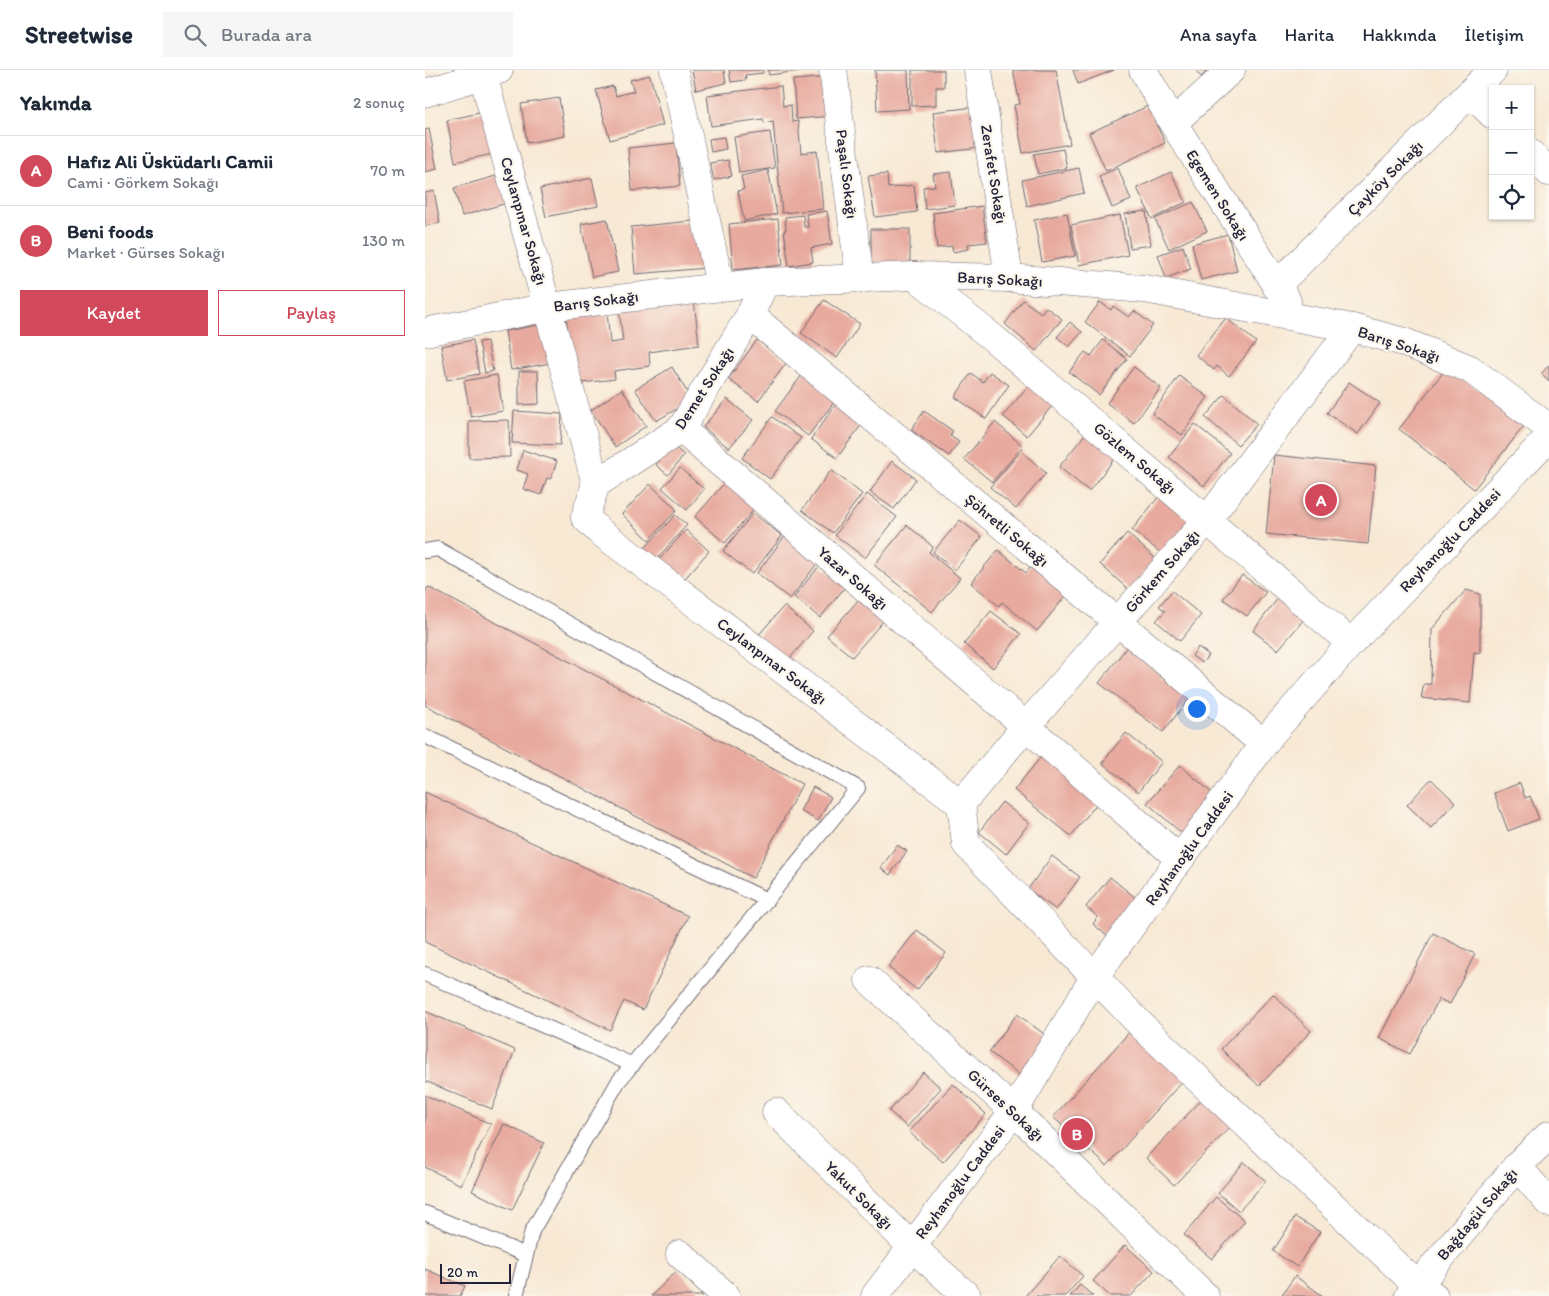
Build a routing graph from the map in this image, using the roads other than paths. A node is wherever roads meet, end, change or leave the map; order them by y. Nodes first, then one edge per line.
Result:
1 (674, 70) edge
2 (833, 70) edge
3 (978, 70) edge
4 (1143, 70) edge
5 (1231, 70) edge
6 (1493, 70) edge
7 (491, 72) edge
8 (425, 93) edge
9 (1470, 93) junction
10 (1489, 111) edge
11 (1173, 123) junction
12 (1534, 157) edge
13 (1549, 172) edge
14 (915, 276) junction
15 (1009, 278) junction
16 (860, 279) junction
17 (765, 282) junction
18 (720, 286) junction
19 (1276, 286) junction
20 (548, 307) junction
21 (750, 315) junction
22 (1297, 317) junction
23 (1352, 328) junction
24 (425, 332) edge
25 (1549, 428) edge
26 (681, 429) junction
27 (1549, 437) edge
28 (596, 484) junction
29 (1208, 519) junction
30 (425, 551) edge
31 (1117, 622) junction
32 (1351, 643) junction
33 (1025, 727) junction
34 (425, 736) edge
35 (1264, 744) junction
36 (961, 804) junction
37 (1181, 859) junction
38 (767, 900) junction
39 (425, 974) edge
40 (1095, 976) junction
41 (869, 980) dead end
42 (633, 1065) junction
43 (1014, 1111) junction
44 (776, 1112) dead end
45 (1549, 1135) edge
46 (1517, 1166) junction
47 (1549, 1203) edge
48 (425, 1213) edge
49 (911, 1246) junction
50 (680, 1254) dead end
51 (526, 1255) junction
52 (1420, 1292) edge
53 (515, 1296) edge
54 (726, 1296) edge
55 (875, 1296) edge
56 (967, 1296) edge
57 (1205, 1296) edge

1 - 18 street
2 - 16 street, Paşalı Sokağı
3 - 15 street, Zerafet Sokağı
4 - 11 street, Egemen Sokağı
5 - 11 street
6 - 9 street, Çayköy Sokağı
7 - 8 street
7 - 20 street, Ceylanpınar Sokağı
9 - 10 street
9 - 19 street, Çayköy Sokağı
11 - 19 street, Egemen Sokağı
12 - 13 street
14 - 15 street, Barış Sokağı
14 - 16 street, Barış Sokağı
14 - 29 street, Gözlem Sokağı
15 - 22 street, Barış Sokağı
16 - 17 street, Barış Sokağı
17 - 18 street, Barış Sokağı
17 - 21 street, Demet Sokağı
18 - 20 street, Barış Sokağı
19 - 22 street, Egemen Sokağı
20 - 24 street, Barış Sokağı
20 - 28 street, Ceylanpınar Sokağı
21 - 26 street, Demet Sokağı
21 - 31 street, Şöhretli Sokağı
22 - 23 street, Barış Sokağı
23 - 25 street, Barış Sokağı
23 - 29 street, Görkem Sokağı
26 - 28 street, Demet Sokağı
26 - 33 street, Yazar Sokağı
27 - 32 street, Reyhanoğlu Caddesi
28 - 36 street, Ceylanpınar Sokağı
29 - 31 street, Görkem Sokağı
29 - 32 street, Gözlem Sokağı
30 - 38 lane
31 - 33 street, Görkem Sokağı
31 - 35 street, Şöhretli Sokağı
32 - 35 street, Reyhanoğlu Caddesi
33 - 36 street, Görkem Sokağı
33 - 37 street, Yazar Sokağı
34 - 38 lane
35 - 37 street, Reyhanoğlu Caddesi
36 - 40 street
37 - 40 street, Reyhanoğlu Caddesi
38 - 42 lane
39 - 42 lane
40 - 43 street, Reyhanoğlu Caddesi
40 - 52 street
41 - 43 street, Gürses Sokağı
42 - 51 lane
43 - 49 street, Reyhanoğlu Caddesi
43 - 57 street, Gürses Sokağı
44 - 49 street, Yakut Sokağı
45 - 46 street, Bağdagül Sokağı
46 - 47 street
46 - 52 street, Bağdagül Sokağı
48 - 51 lane
49 - 55 street, Reyhanoğlu Caddesi
49 - 56 street, Yakut Sokağı
50 - 54 street
51 - 53 lane

